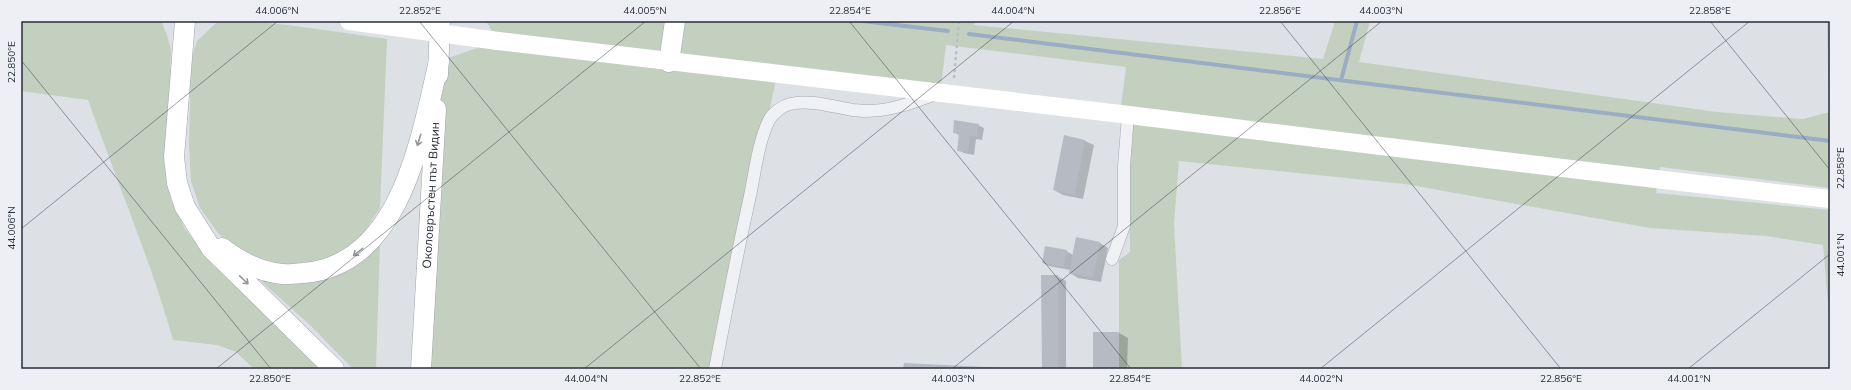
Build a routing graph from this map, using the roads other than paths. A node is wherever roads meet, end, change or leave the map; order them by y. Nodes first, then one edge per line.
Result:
1 (185, 21) edge
2 (348, 21) edge
3 (440, 21) edge
4 (675, 21) edge
5 (439, 61) junction
6 (669, 62) junction
7 (946, 93) junction
8 (1128, 115) junction
9 (1830, 199) edge
10 (199, 231) junction
11 (1112, 259) dead end
12 (334, 369) edge
13 (421, 369) edge
14 (715, 369) edge

1 - 10 main road
2 - 6 main road, bridge
3 - 5 main road, Околовръстен път Видин
4 - 6 main road
5 -> 10 main road
5 - 13 main road, Околовръстен път Видин
6 - 7 main road
7 - 8 main road
7 - 14 street
8 - 9 main road
8 - 11 street
10 -> 12 main road

